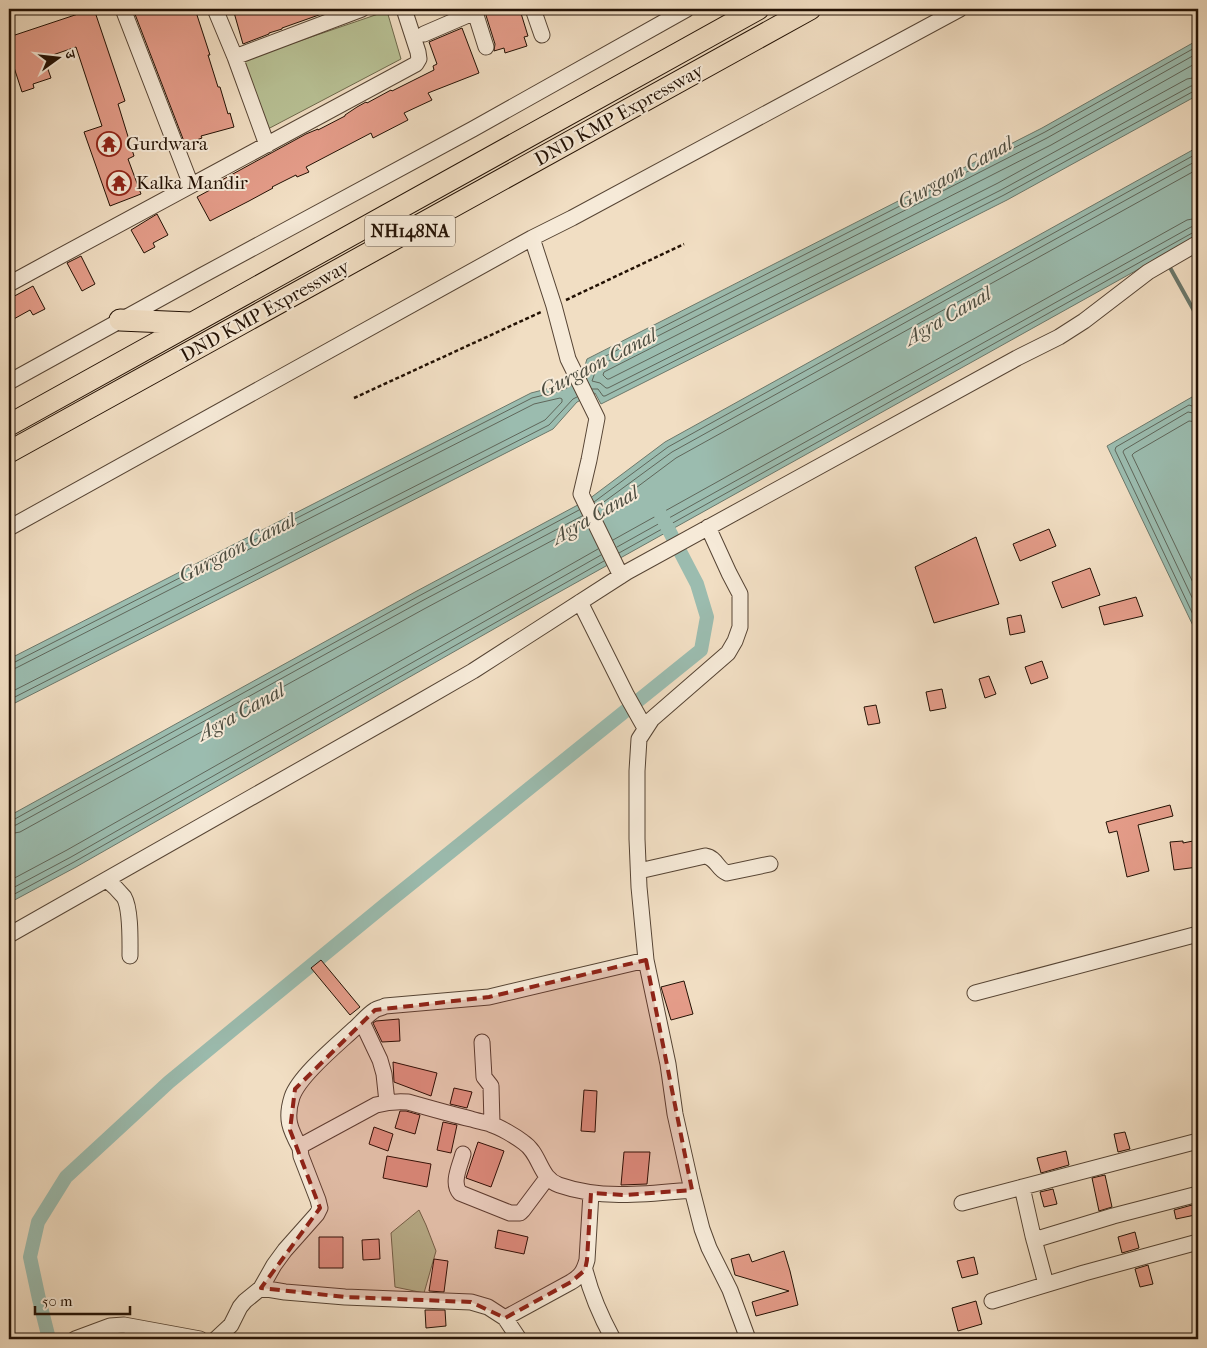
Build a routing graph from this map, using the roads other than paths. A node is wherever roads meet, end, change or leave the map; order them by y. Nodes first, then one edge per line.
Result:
1 (124, 9) edge
2 (215, 9) edge
3 (362, 9) edge
4 (404, 9) edge
5 (533, 9) edge
6 (687, 9) edge
7 (758, 9) edge
8 (810, 9) edge
9 (960, 9) edge
10 (474, 10) edge
11 (424, 34) dead end
12 (542, 35) dead end
13 (486, 47) dead end
14 (235, 57) junction
15 (267, 145) junction
16 (191, 184) junction
17 (532, 238) junction
18 (1197, 244) edge
19 (9, 284) edge
20 (120, 320) junction
21 (190, 323) junction
22 (9, 382) edge
23 (9, 424) edge
24 (9, 452) edge
25 (708, 527) junction
26 (9, 528) edge
27 (621, 576) junction
28 (580, 602) junction
29 (645, 728) junction
30 (770, 864) dead end
31 (638, 871) junction
32 (107, 880) junction
33 (1198, 934) edge
34 (9, 935) edge
35 (130, 956) dead end
36 (646, 960) junction
37 (974, 993) dead end
38 (362, 1022) junction
39 (482, 1042) dead end
40 (387, 1102) junction
41 (492, 1124) junction
42 (1198, 1141) edge
43 (300, 1148) junction
44 (463, 1154) dead end
45 (547, 1178) junction
46 (1022, 1187) junction
47 (692, 1190) junction
48 (591, 1193) junction
49 (1198, 1194) edge
50 (962, 1203) dead end
51 (1034, 1240) junction
52 (1198, 1242) edge
53 (585, 1270) junction
54 (1046, 1284) junction
55 (260, 1288) junction
56 (992, 1301) dead end
57 (505, 1318) junction
58 (80, 1338) edge
59 (200, 1339) edge
60 (216, 1339) edge
61 (519, 1339) edge
62 (613, 1339) edge
63 (748, 1339) edge

1 - 16 street
2 - 14 street
3 - 14 street
4 - 15 street
5 - 12 street
6 - 20 street
7 - 21 highway, DND KMP Expressway / NH148NA
8 - 24 highway, DND KMP Expressway / NH148NA
9 - 17 street
10 - 11 street
10 - 13 street
14 - 15 street
15 - 16 street
16 - 19 street
17 - 26 street
17 - 27 street
18 - 25 street
20 - 21 highway
20 - 22 street
21 - 23 highway, DND KMP Expressway / NH148NA
25 - 27 street
25 - 29 street
27 - 28 street
28 - 29 street
28 - 32 street
29 - 31 street
30 - 31 street
31 - 36 street
32 - 34 street
32 - 35 street
33 - 37 street
36 - 38 street
36 - 47 street
38 - 40 street
38 - 43 street
39 - 41 street
40 - 41 street
40 - 43 street
41 - 45 street
42 - 46 street
43 - 55 street
44 - 45 street
45 - 48 street
46 - 50 street
46 - 51 street
47 - 48 street
47 - 63 street
48 - 53 street
49 - 51 street
51 - 54 street
52 - 54 street
53 - 57 street
53 - 62 street
54 - 56 street
55 - 57 street
55 - 60 street
57 - 61 street
58 - 59 street

